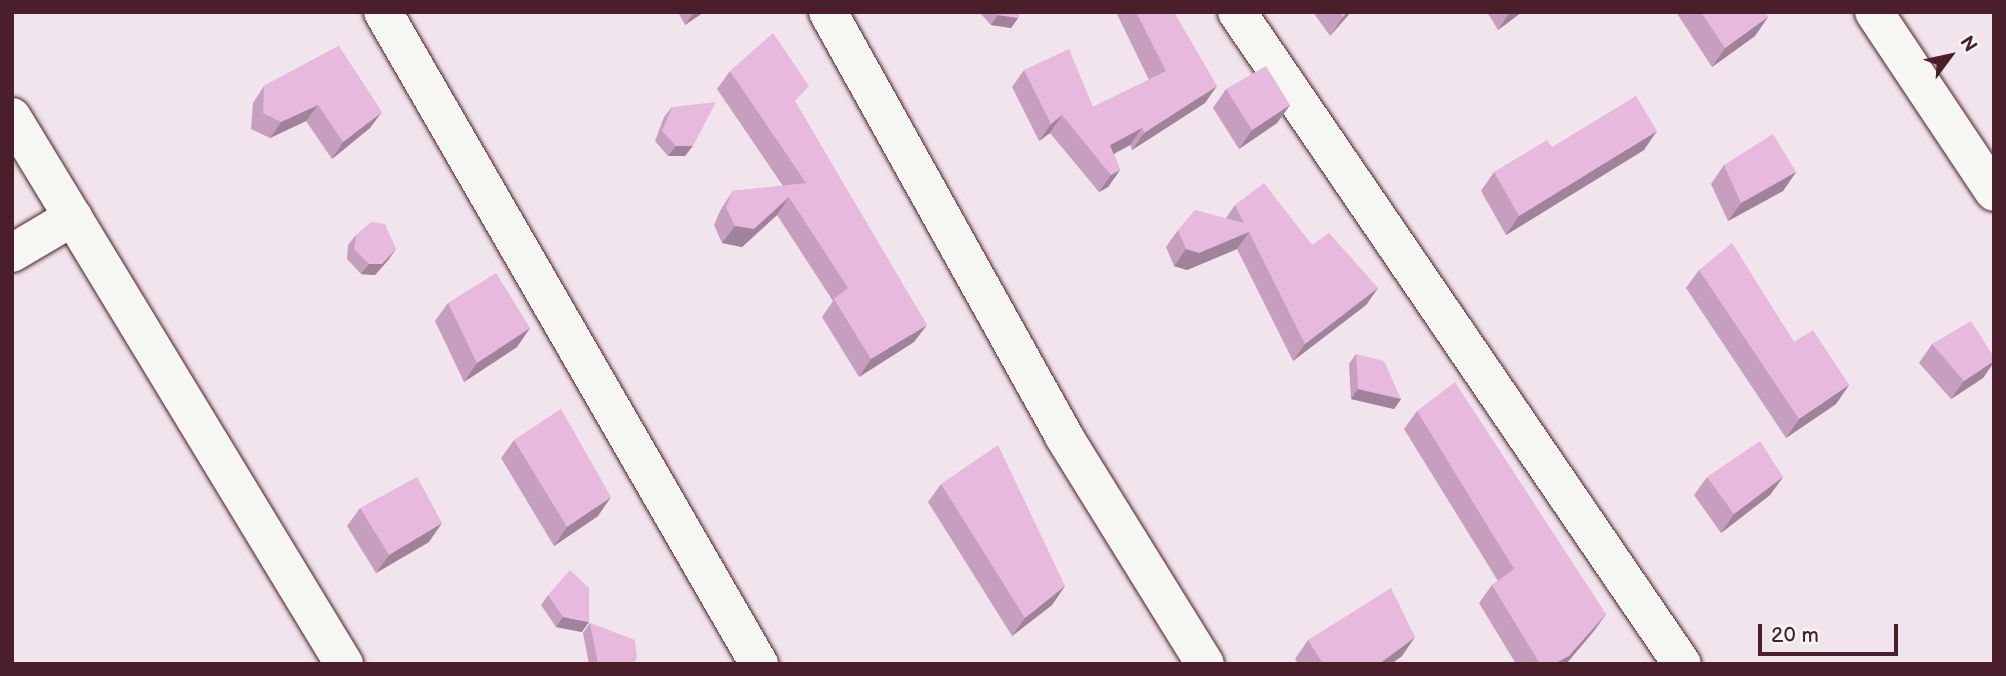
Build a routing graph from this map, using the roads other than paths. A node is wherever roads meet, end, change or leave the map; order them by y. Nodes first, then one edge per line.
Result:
1 (383, 12) edge
2 (828, 12) edge
3 (1237, 12) edge
4 (1874, 12) edge
5 (12, 117) edge
6 (1994, 192) edge
7 (73, 217) junction
8 (12, 253) edge
9 (344, 664) edge
10 (758, 664) edge
11 (1205, 664) edge
12 (1682, 664) edge

1 - 10 street
2 - 11 street
3 - 12 street
4 - 6 street
5 - 7 street
7 - 8 street
7 - 9 street

